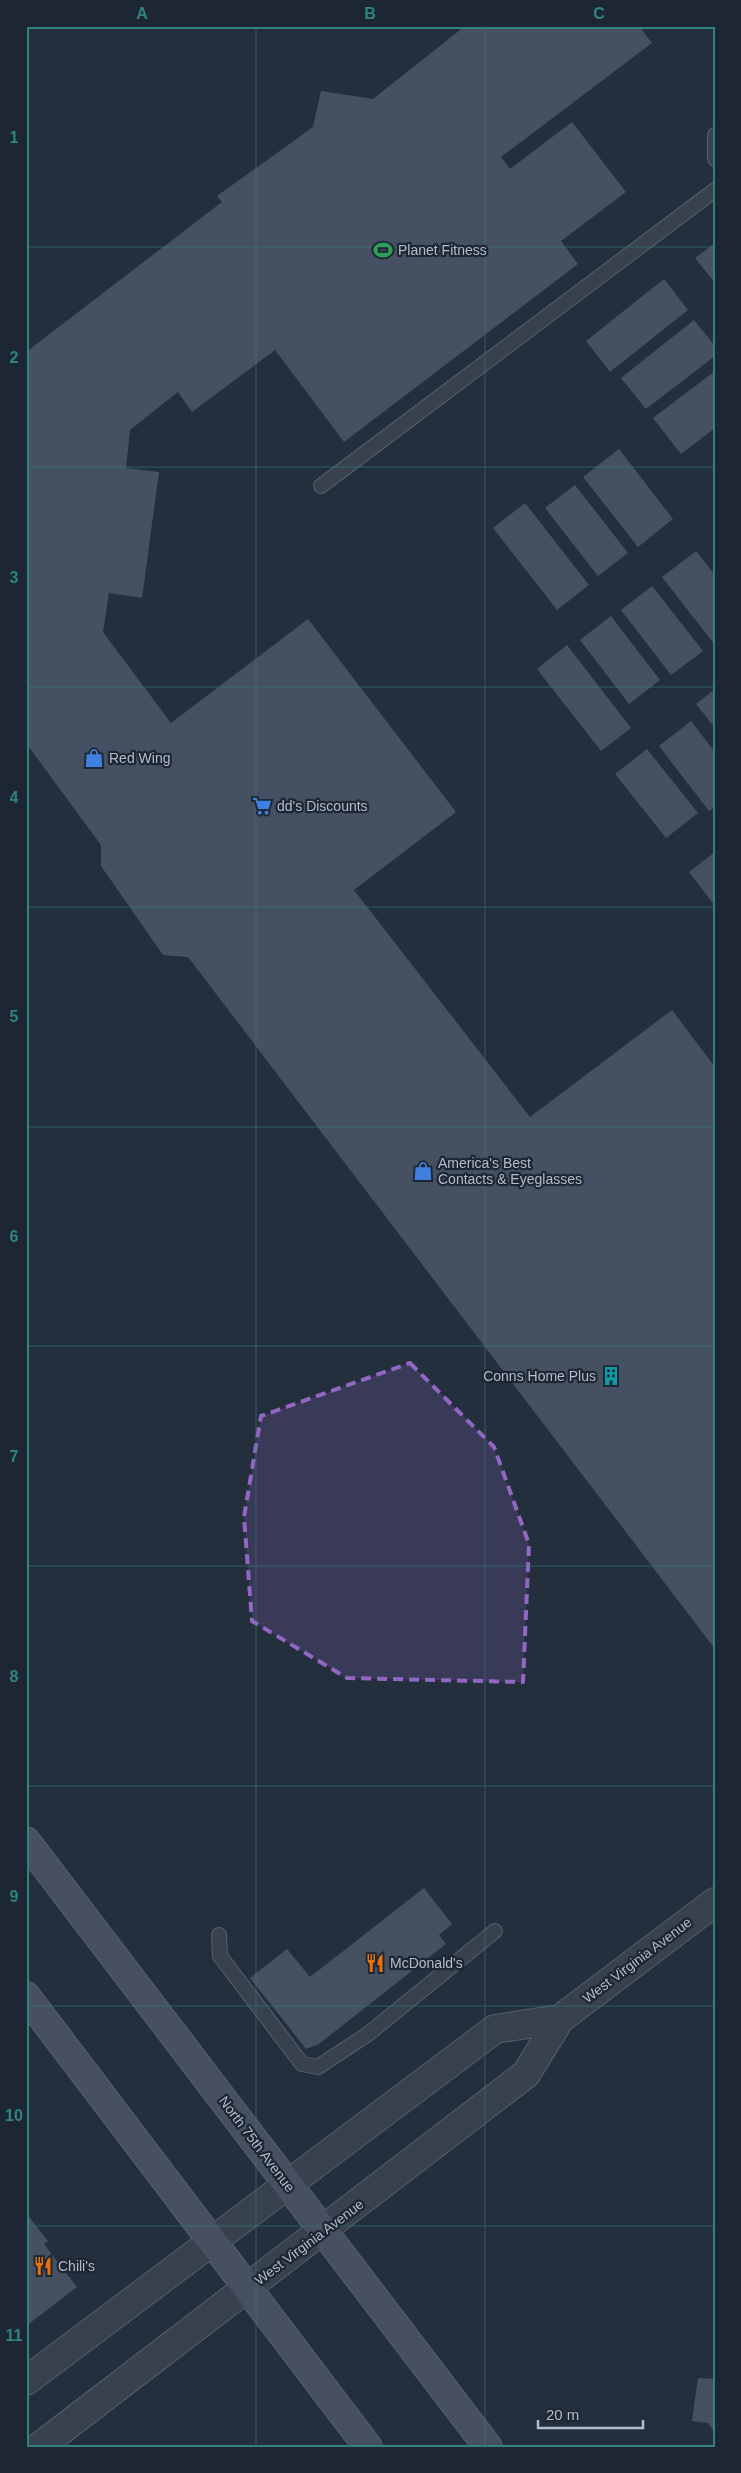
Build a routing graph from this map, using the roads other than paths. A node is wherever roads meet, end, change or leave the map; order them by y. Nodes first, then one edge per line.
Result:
1 (715, 135) edge
2 (715, 159) edge
3 (715, 190) edge
4 (321, 486) dead end
5 (26, 1841) edge
6 (715, 1902) edge
7 (494, 1931) dead end
8 (219, 1935) dead end
9 (26, 1996) edge
10 (560, 2018) junction
11 (289, 2185) junction
12 (323, 2231) junction
13 (212, 2242) junction
14 (248, 2289) junction
15 (26, 2381) edge
16 (39, 2447) edge
17 (368, 2447) edge
18 (488, 2447) edge

1 - 2 lane
3 - 4 lane
5 - 11 main road, North 75th Avenue
6 - 10 street, West Virginia Avenue
7 - 8 lane
9 - 13 main road
10 - 11 street, West Virginia Avenue
10 - 12 street, West Virginia Avenue
11 - 12 main road, North 75th Avenue
11 - 13 street, West Virginia Avenue
12 - 14 street, West Virginia Avenue
12 - 18 main road, North 75th Avenue
13 - 14 main road
13 - 15 street, West Virginia Avenue
14 - 16 street, West Virginia Avenue
14 - 17 main road

